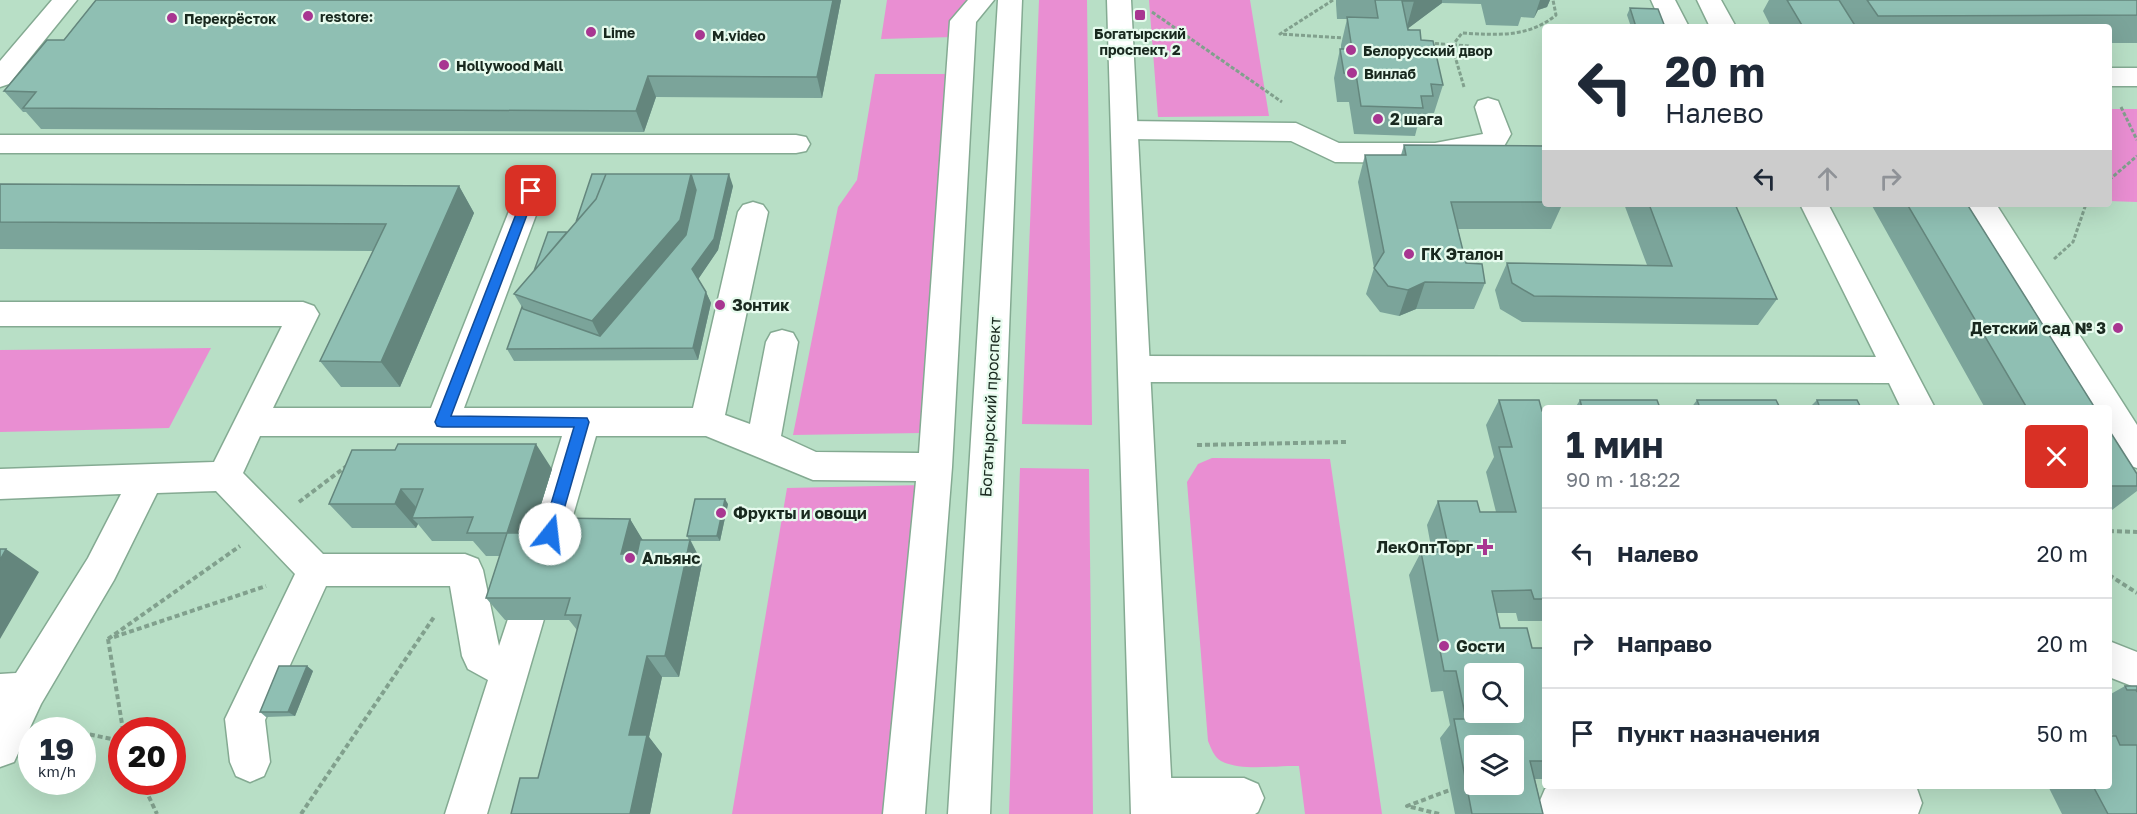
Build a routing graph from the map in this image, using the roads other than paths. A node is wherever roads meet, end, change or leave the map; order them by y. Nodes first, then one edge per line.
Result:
1 (65, 0) edge
2 (982, 0) edge
3 (1010, 0) edge
4 (1663, 0) edge
5 (1710, 0) edge
6 (1132, 4) edge
7 (1675, 24) edge
8 (1722, 24) edge
9 (2112, 77) edge
10 (2137, 77) edge
11 (0, 78) edge
12 (1478, 102) road end
13 (1126, 130) junction
14 (0, 144) edge
15 (796, 144) dead end
16 (531, 191) dead end
17 (1816, 207) edge
18 (1983, 207) edge
19 (753, 212) dead end
20 (0, 314) edge
21 (782, 342) dead end
22 (1135, 369) junction
23 (1899, 370) junction
24 (1916, 405) edge
25 (2107, 405) edge
26 (2112, 413) edge
27 (251, 422) junction
28 (442, 422) junction
29 (583, 422) junction
30 (707, 422) junction
31 (762, 443) junction
32 (2137, 454) edge
33 (935, 467) junction
34 (224, 476) junction
35 (146, 480) junction
36 (0, 484) edge
37 (543, 557) edge
38 (315, 570) junction
39 (525, 619) edge
40 (2112, 660) edge
41 (2137, 670) edge
42 (510, 672) junction
43 (13, 692) edge
44 (0, 748) edge
45 (250, 762) dead end
46 (1244, 798) dead end
47 (1686, 800) edge
48 (1904, 801) edge
49 (1559, 803) dead end
50 (1151, 806) edge
51 (1786, 808) edge
52 (466, 814) edge
53 (904, 814) edge
54 (969, 814) edge

1 - 11 main road
2 - 33 main road
3 - 54 main road, Богатырский проспект
4 - 7 main road
5 - 8 main road
6 - 13 main road
9 - 10 main road
12 - 13 main road
13 - 22 main road
14 - 15 main road
16 - 28 main road
17 - 23 main road
18 - 25 main road
19 - 30 main road
20 - 27 main road
21 - 31 main road
22 - 23 main road
22 - 50 main road
23 - 24 main road
26 - 32 main road
27 - 28 main road
27 - 34 main road
28 - 29 main road
29 - 30 main road
29 - 37 main road
30 - 31 main road
31 - 33 main road
33 - 53 main road
34 - 35 main road
34 - 38 main road
35 - 36 main road
35 - 43 main road
38 - 42 main road
38 - 45 main road
39 - 42 main road
40 - 41 main road
42 - 52 main road
43 - 44 main road
46 - 50 main road
47 - 49 main road
47 - 51 main road
48 - 51 main road

